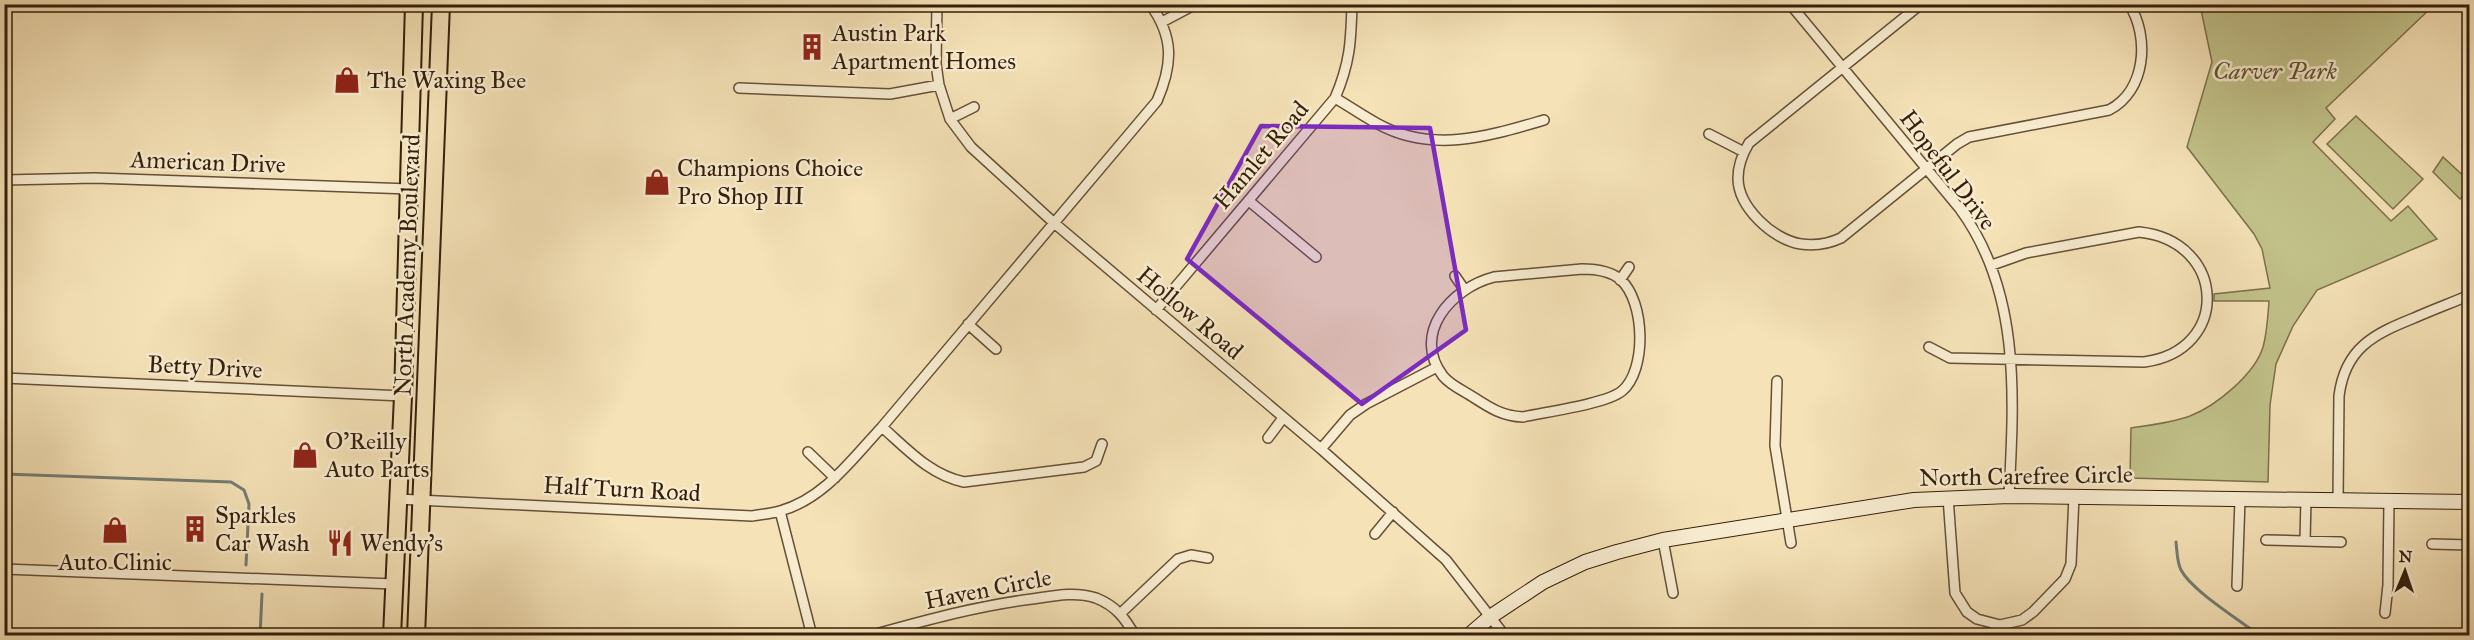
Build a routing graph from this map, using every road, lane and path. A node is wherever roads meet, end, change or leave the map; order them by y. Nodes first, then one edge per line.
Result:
1 (414, 4) edge
2 (441, 4) edge
3 (937, 4) edge
4 (1150, 4) edge
5 (1196, 4) edge
6 (1352, 4) edge
7 (1790, 4) edge
8 (1921, 4) edge
9 (2129, 4) edge
10 (1162, 22) junction
11 (1843, 68) junction
12 (939, 85) junction
13 (739, 87) dead end
14 (1335, 98) junction
15 (974, 107) dead end
16 (950, 119) junction
17 (1544, 120) dead end
18 (1708, 134) dead end
19 (1744, 152) junction
20 (1926, 168) junction
21 (4, 180) edge
22 (410, 189) junction
23 (1249, 201) junction
24 (1053, 222) junction
25 (1316, 257) dead end
26 (1992, 265) junction
27 (1629, 267) dead end
28 (1455, 276) dead end
29 (1620, 280) junction
30 (1464, 289) junction
31 (2469, 296) edge
32 (1156, 310) junction
33 (968, 324) junction
34 (1929, 348) dead end
35 (996, 349) dead end
36 (2011, 359) junction
37 (1437, 367) junction
38 (4, 378) edge
39 (1777, 381) dead end
40 (403, 396) junction
41 (1283, 418) junction
42 (882, 427) junction
43 (1268, 438) dead end
44 (1102, 444) dead end
45 (1321, 449) junction
46 (808, 452) dead end
47 (835, 478) junction
48 (2009, 496) junction
49 (2074, 496) junction
50 (1948, 497) junction
51 (397, 499) junction
52 (2240, 499) junction
53 (2306, 500) junction
54 (2338, 500) junction
55 (421, 501) junction
56 (2389, 501) junction
57 (2469, 502) edge
58 (780, 511) junction
59 (1393, 512) junction
60 (1787, 520) junction
61 (1375, 534) dead end
62 (1663, 540) junction
63 (2266, 540) dead end
64 (2305, 541) junction
65 (2342, 542) dead end
66 (1791, 543) dead end
67 (2432, 544) dead end
68 (2469, 545) edge
69 (1208, 558) dead end
70 (4, 568) edge
71 (394, 584) junction
72 (2237, 586) dead end
73 (1673, 593) dead end
74 (1122, 613) junction
75 (2385, 613) dead end
76 (1490, 617) junction
77 (392, 636) edge
78 (416, 636) edge
79 (812, 636) edge
80 (869, 636) edge
81 (1135, 636) edge
82 (1468, 636) edge
83 (1505, 636) edge

1 - 22 highway, North Academy Boulevard
2 - 55 highway, North Academy Boulevard
3 - 12 street, Hollow Road
4 - 10 street
5 - 10 street
6 - 14 street, Hamlet Road
7 - 11 street, Hopeful Drive
8 - 11 street
9 - 20 street
10 - 24 street, Half Turn Road
11 - 19 street
11 - 20 street, Hopeful Drive
12 - 13 street
12 - 16 street, Hollow Road
14 - 17 street
14 - 23 street, Hamlet Road
15 - 16 street
16 - 24 street, Hollow Road
18 - 19 street
19 - 20 street
20 - 26 street, Hopeful Drive
21 - 22 street, American Drive
22 - 40 highway, North Academy Boulevard
23 - 25 street
23 - 32 street, Hamlet Road
24 - 32 street, Hollow Road
24 - 33 street, Half Turn Road
26 - 36 street, Hopeful Drive
26 - 36 street
27 - 29 street
28 - 30 street
29 - 30 street
29 - 37 street
30 - 37 street
31 - 54 street
32 - 41 street, Hollow Road
33 - 35 street
33 - 42 street, Half Turn Road
34 - 36 street
36 - 48 street, Hopeful Drive
37 - 45 street
38 - 40 street, Betty Drive
39 - 60 street
40 - 51 highway, North Academy Boulevard
41 - 43 street
41 - 45 street, Hollow Road
42 - 44 street
42 - 47 street, Half Turn Road
45 - 59 street, Hollow Road
46 - 47 street
47 - 58 street, Half Turn Road
48 - 49 main road, North Carefree Circle
48 - 50 main road, North Carefree Circle
49 - 50 street
49 - 52 main road, North Carefree Circle
50 - 60 main road, North Carefree Circle
51 - 55 street, Half Turn Road
51 - 71 highway, North Academy Boulevard
52 - 53 main road, North Carefree Circle
52 - 72 street
53 - 54 main road, North Carefree Circle
53 - 64 street
54 - 56 main road, North Carefree Circle
55 - 58 street, Half Turn Road
55 - 78 highway, North Academy Boulevard
56 - 57 main road, North Carefree Circle
56 - 75 street
58 - 79 street
59 - 61 street
59 - 76 street, Hollow Road
60 - 62 main road, North Carefree Circle
60 - 66 street
62 - 73 street
62 - 76 main road, North Carefree Circle
63 - 64 street
64 - 65 street
67 - 68 street
69 - 74 street
70 - 71 street
71 - 77 highway, North Academy Boulevard
74 - 80 street, Haven Circle
74 - 81 street
76 - 82 main road, North Carefree Circle
76 - 83 street, Hollow Road

